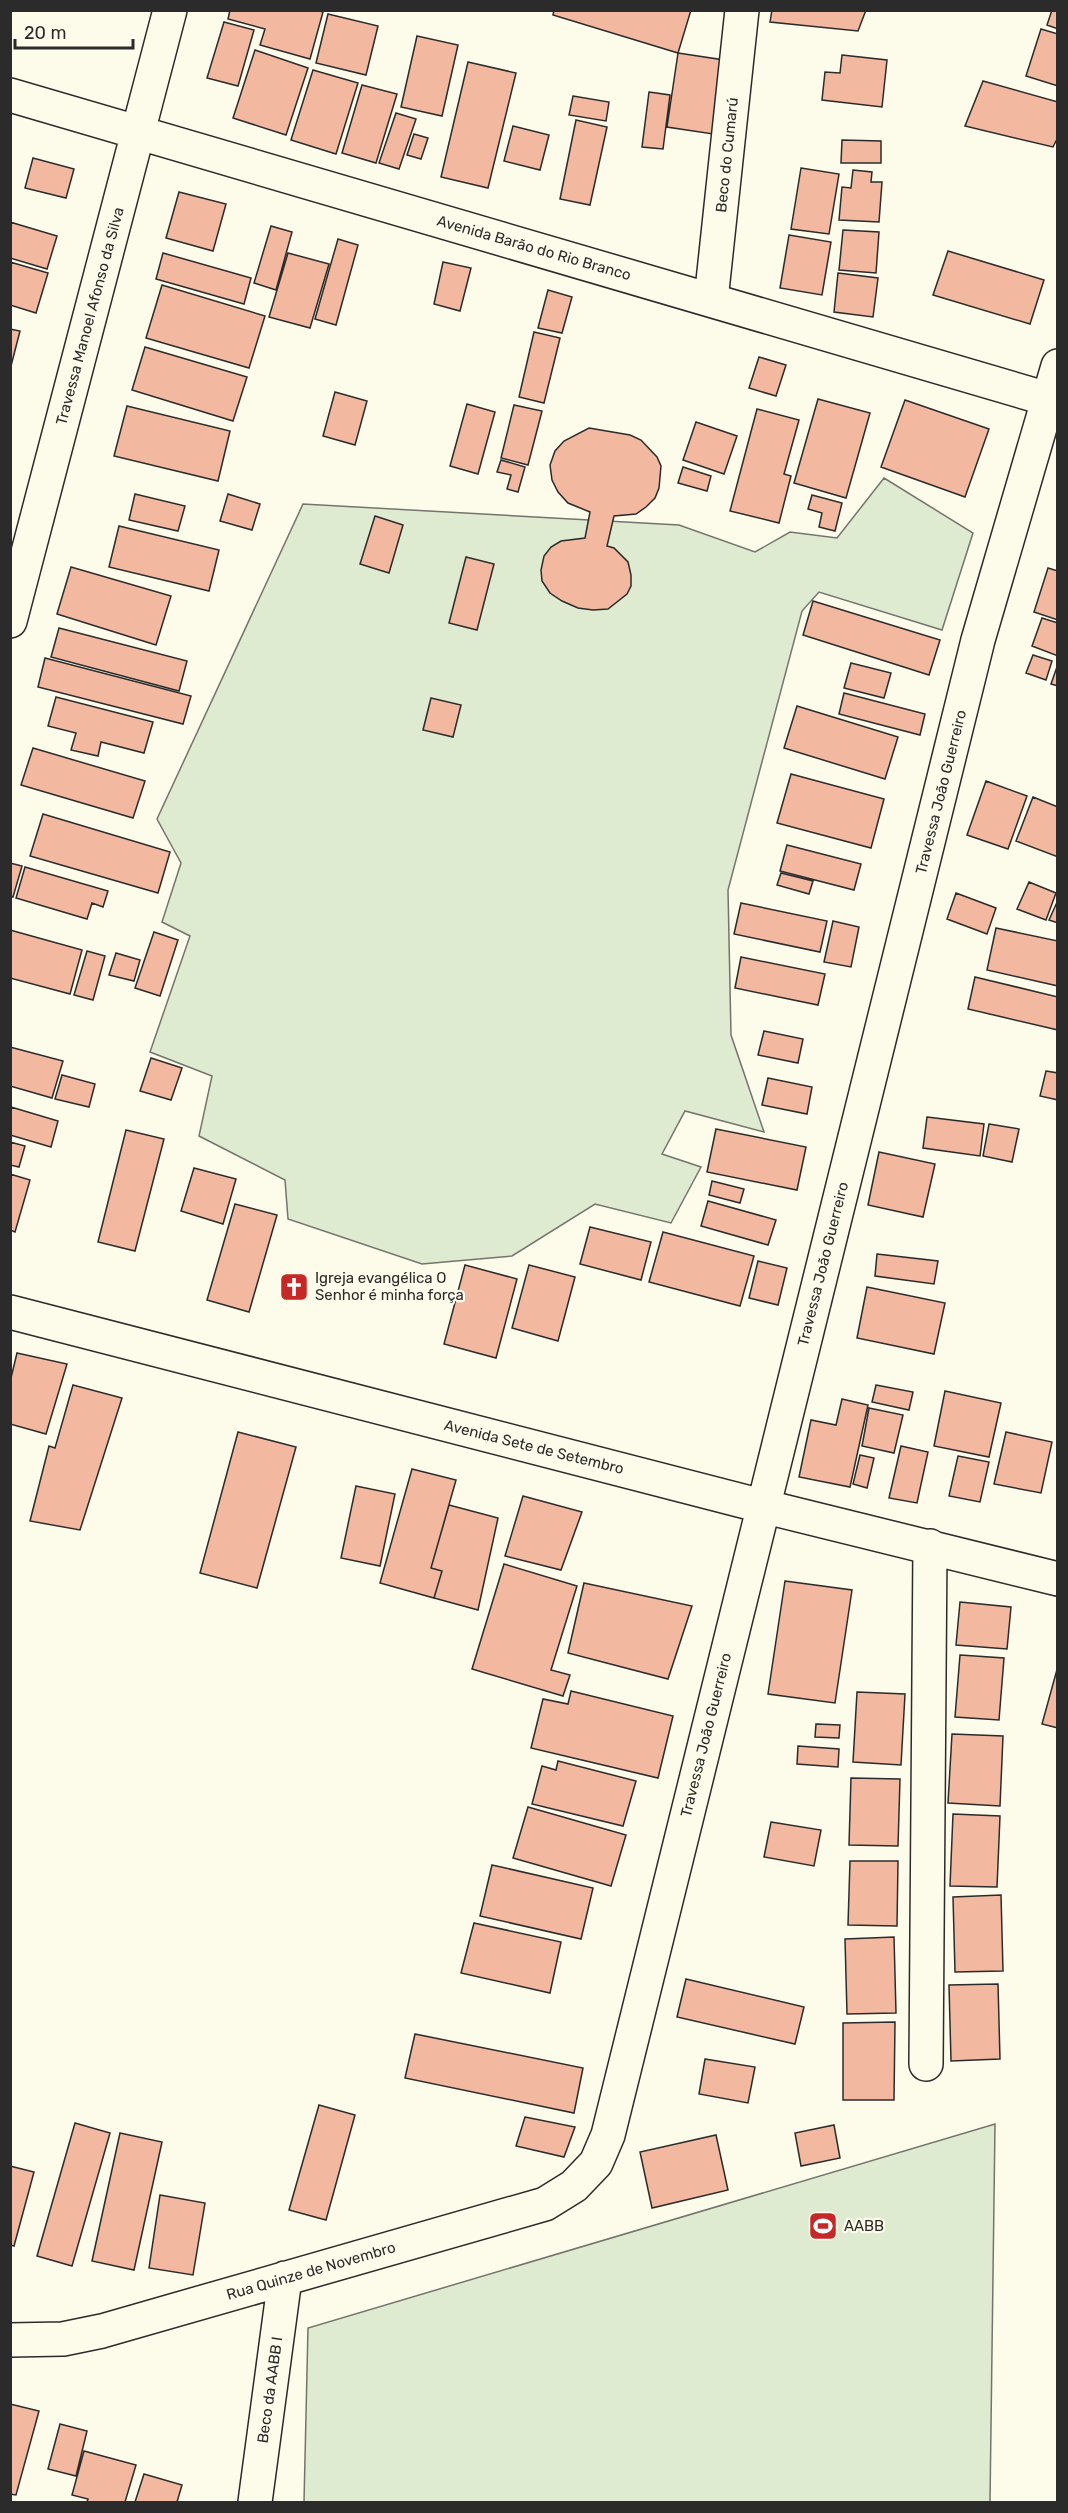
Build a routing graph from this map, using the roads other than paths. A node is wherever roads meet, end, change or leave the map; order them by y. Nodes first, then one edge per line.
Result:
1 (170, 10) edge
2 (742, 10) edge
3 (10, 95) edge
4 (138, 133) junction
5 (711, 300) junction
6 (1058, 366) edge
7 (1052, 400) edge
8 (10, 621) edge
9 (10, 1312) edge
10 (762, 1506) junction
11 (930, 1546) junction
12 (1058, 1579) edge
13 (926, 2064) dead end
14 (596, 2163) joint
15 (285, 2278) junction
16 (10, 2340) edge
17 (255, 2502) edge

1 - 4 street, Travessa Manoel Afonso da Silva
2 - 5 street, Beco do Cumarú
3 - 4 street, Avenida Barão do Rio Branco
4 - 5 street, Avenida Barão do Rio Branco
4 - 8 street, Travessa Manoel Afonso da Silva
5 - 7 street, Avenida Barão do Rio Branco
6 - 7 street, Travessa João Guerreiro
7 - 10 street, Travessa João Guerreiro
9 - 10 street, Avenida Sete de Setembro
10 - 11 street, Avenida Sete de Setembro
10 - 14 street, Travessa João Guerreiro
11 - 12 street, Avenida Sete de Setembro
11 - 13 street
14 - 15 street, Rua Quinze de Novembro
15 - 16 street, Rua Quinze de Novembro
15 - 17 street, Beco da AABB I

